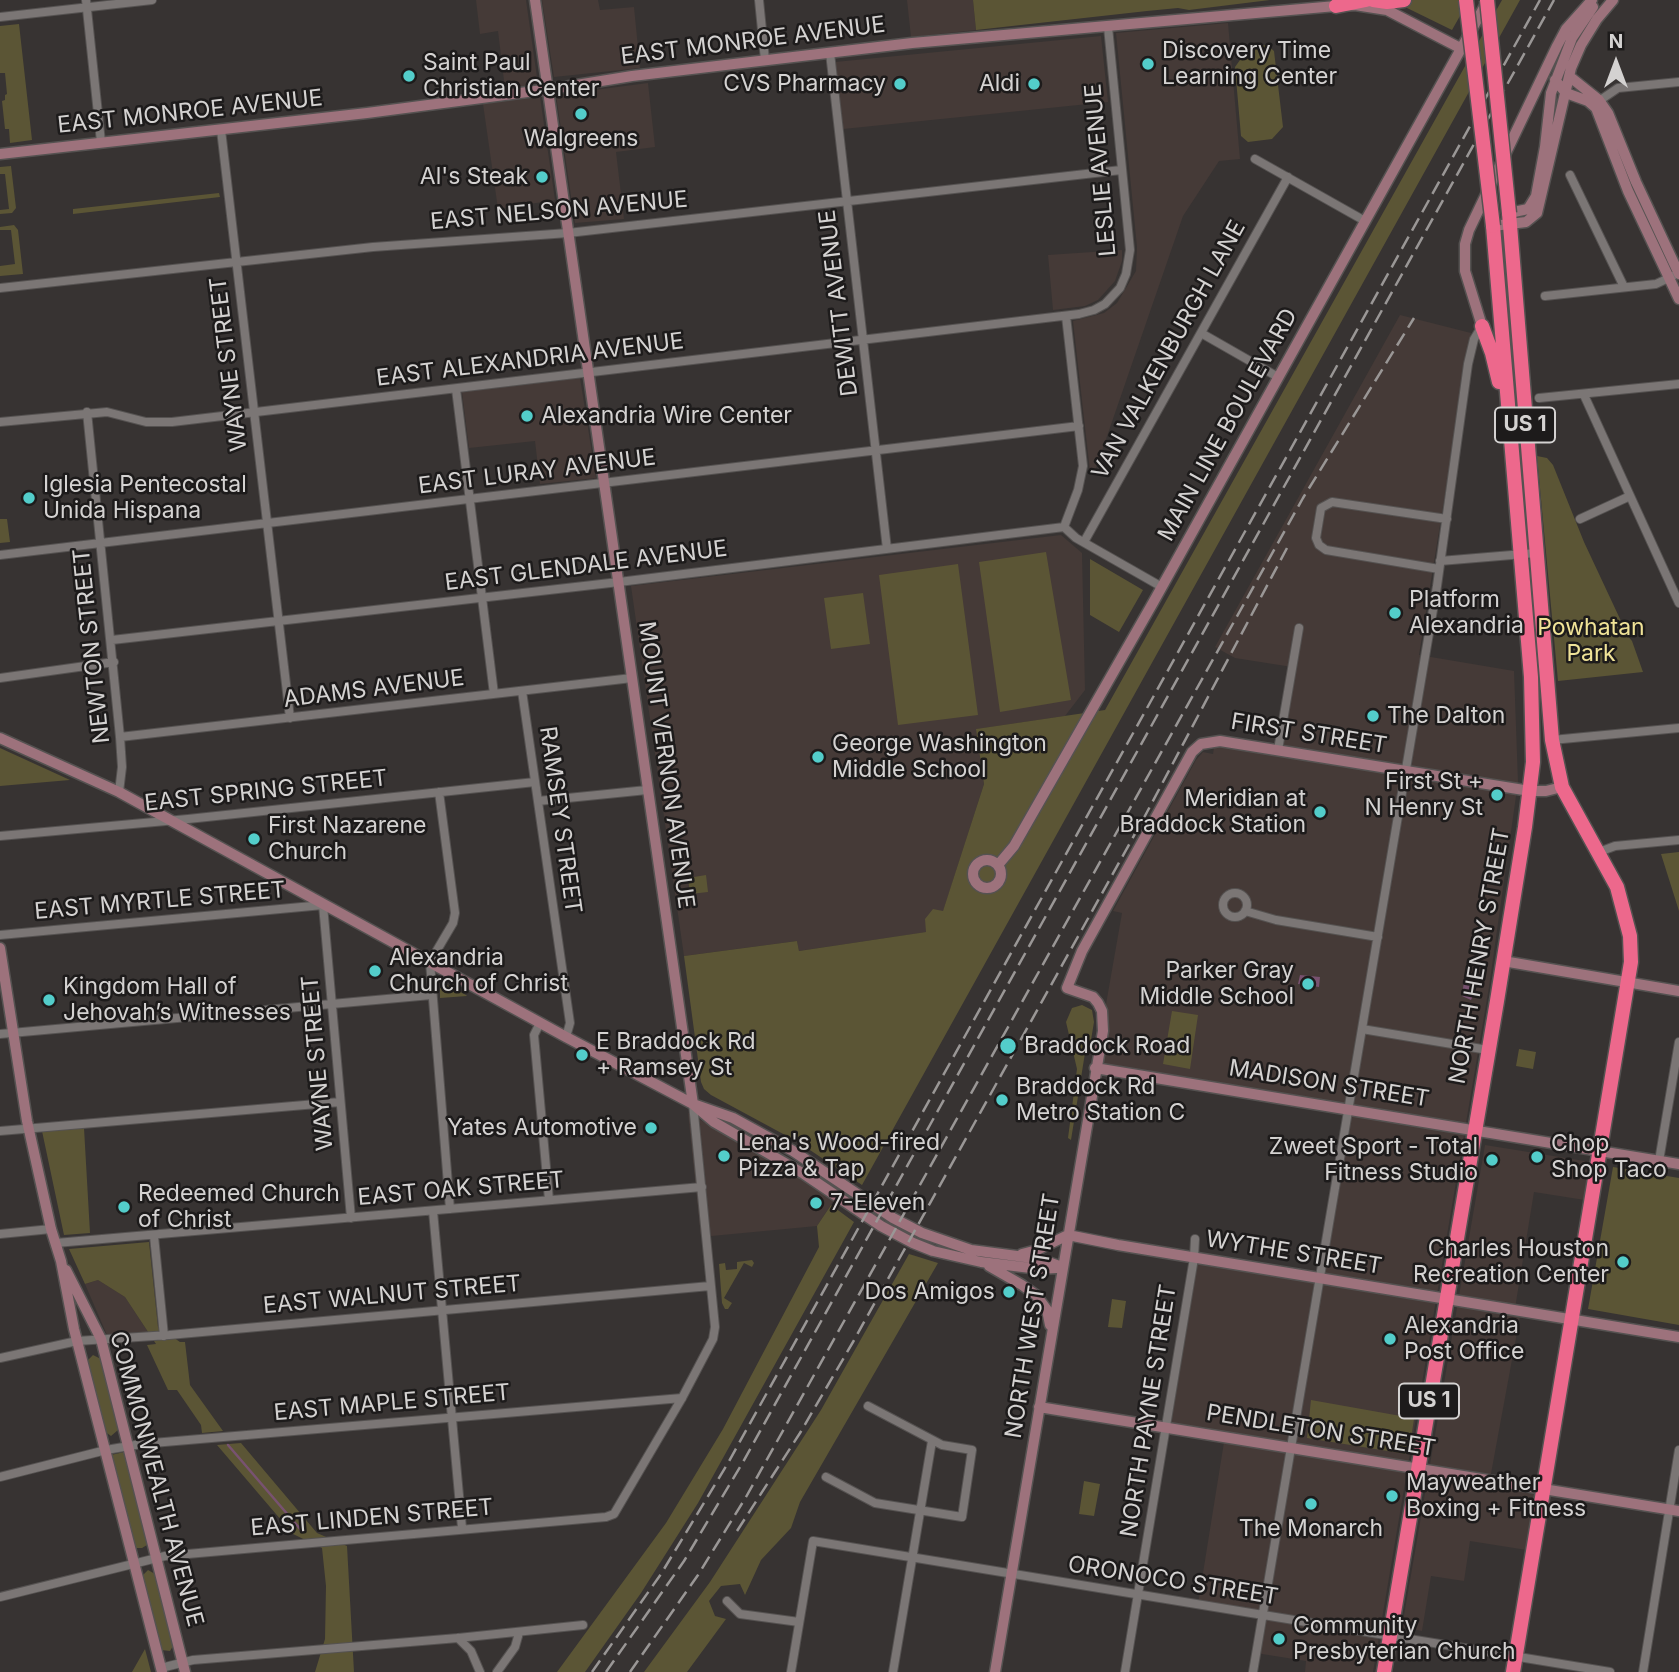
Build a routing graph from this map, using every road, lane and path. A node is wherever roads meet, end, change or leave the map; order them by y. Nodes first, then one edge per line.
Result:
1 (152, 0) edge
2 (535, 0) edge
3 (759, 0) edge
4 (1366, 0) edge
5 (1373, 0) edge
6 (1404, 0) edge
7 (1466, 0) edge
8 (1488, 0) edge
9 (1592, 0) edge
10 (1598, 0) edge
11 (1613, 0) edge
12 (87, 4) edge
13 (1336, 6) junction
14 (0, 17) edge
15 (1108, 27) junction
16 (1462, 49) junction
17 (830, 53) junction
18 (765, 60) junction
19 (1569, 76) junction
20 (1555, 80) junction
21 (1679, 82) edge
22 (547, 89) junction
23 (1566, 93) junction
24 (1596, 102) junction
25 (221, 130) junction
26 (101, 142) junction
27 (0, 154) edge
28 (1255, 159) dead end
29 (1122, 170) junction
30 (1570, 175) dead end
31 (1288, 177) junction
32 (847, 201) junction
33 (1510, 219) junction
34 (1365, 221) junction
35 (1493, 226) junction
36 (568, 233) junction
37 (236, 262) junction
38 (1675, 275) edge
39 (1624, 287) junction
40 (0, 288) edge
41 (1545, 296) dead end
42 (1679, 299) edge
43 (1066, 316) junction
44 (1482, 326) junction
45 (1201, 333) junction
46 (863, 339) junction
47 (588, 372) junction
48 (1278, 377) junction
49 (1679, 384) edge
50 (456, 389) junction
51 (1584, 395) junction
52 (1539, 398) dead end
53 (87, 412) junction
54 (254, 413) junction
55 (0, 422) edge
56 (1079, 426) junction
57 (1509, 432) junction
58 (875, 450) junction
59 (604, 483) junction
60 (1630, 496) junction
61 (471, 499) junction
62 (1447, 519) junction
63 (1580, 519) dead end
64 (268, 524) junction
65 (1065, 524) junction
66 (1084, 542) junction
67 (101, 544) junction
68 (887, 549) junction
69 (1536, 553) junction
70 (1521, 554) junction
71 (0, 555) edge
72 (1440, 565) junction
73 (619, 582) junction
74 (1162, 587) junction
75 (483, 598) junction
76 (1679, 603) edge
77 (280, 621) junction
78 (1299, 628) dead end
79 (111, 640) junction
80 (114, 662) junction
81 (0, 678) edge
82 (632, 678) junction
83 (522, 691) junction
84 (494, 694) junction
85 (290, 718) junction
86 (1679, 728) edge
87 (0, 737) edge
88 (120, 737) junction
89 (1552, 740) junction
90 (1278, 750) junction
91 (1405, 771) junction
92 (535, 782) junction
93 (1562, 788) junction
94 (648, 790) junction
95 (1530, 791) junction
96 (119, 792) junction
97 (439, 792) junction
98 (538, 801) junction
99 (172, 821) junction
100 (0, 836) edge
101 (1679, 840) edge
102 (1599, 852) junction
103 (998, 865) dead end
104 (323, 905) junction
105 (1245, 911) dead end
106 (0, 935) edge
107 (1378, 937) junction
108 (0, 947) edge
109 (1503, 961) junction
110 (430, 962) junction
111 (1629, 983) junction
112 (1067, 988) joint
113 (1679, 992) edge
114 (431, 995) junction
115 (332, 1003) junction
116 (540, 1023) junction
117 (1362, 1029) junction
118 (6, 1033) edge
119 (566, 1037) junction
120 (1679, 1042) edge
121 (1488, 1050) junction
122 (1096, 1068) junction
123 (340, 1102) junction
124 (693, 1104) junction
125 (1349, 1109) junction
126 (29, 1128) junction
127 (1474, 1129) junction
128 (0, 1131) edge
129 (1601, 1151) junction
130 (1660, 1161) junction
131 (1679, 1164) edge
132 (702, 1187) junction
133 (549, 1200) junction
134 (450, 1209) junction
135 (433, 1211) junction
136 (351, 1218) junction
137 (51, 1229) junction
138 (0, 1234) edge
139 (1068, 1235) junction
140 (154, 1236) junction
141 (1195, 1239) dead end
142 (56, 1243) junction
143 (1012, 1256) junction
144 (1194, 1258) junction
145 (61, 1261) junction
146 (981, 1262) junction
147 (1062, 1268) junction
148 (1320, 1278) junction
149 (710, 1286) junction
150 (1446, 1299) junction
151 (443, 1310) junction
152 (1570, 1320) junction
153 (1052, 1331) junction
154 (164, 1336) junction
155 (1679, 1337) edge
156 (101, 1339) junction
157 (77, 1341) junction
158 (0, 1358) edge
159 (681, 1398) junction
160 (868, 1406) dead end
161 (1039, 1407) junction
162 (452, 1417) junction
163 (1165, 1427) junction
164 (932, 1441) junction
165 (127, 1446) junction
166 (1291, 1447) junction
167 (106, 1450) junction
168 (1679, 1450) edge
169 (1418, 1469) junction
170 (0, 1477) edge
171 (826, 1477) dead end
172 (1543, 1489) junction
173 (1674, 1510) edge
174 (920, 1511) junction
175 (614, 1514) joint
176 (462, 1528) junction
177 (913, 1557) junction
178 (154, 1558) junction
179 (135, 1563) junction
180 (1011, 1573) junction
181 (1138, 1594) junction
182 (0, 1597) edge
183 (727, 1601) dead end
184 (1262, 1616) junction
185 (799, 1622) junction
186 (583, 1625) dead end
187 (519, 1633) junction
188 (1390, 1636) junction
189 (458, 1639) junction
190 (1516, 1656) junction
191 (184, 1667) edge
192 (161, 1670) edge
193 (480, 1672) edge
194 (497, 1672) edge
195 (792, 1672) edge
196 (894, 1672) edge
197 (995, 1672) edge
198 (1125, 1672) edge
199 (1253, 1672) edge
200 (1384, 1672) edge
201 (1513, 1672) edge
202 (1610, 1672) edge
203 (1643, 1672) edge

1 - 12 street
2 - 22 street, MOUNT VERNON AVENUE
3 - 18 street
4 - 13 highway
5 - 6 highway
7 - 35 highway, US 1, bridge
8 - 16 street, MAIN LINE BOULEVARD
8 - 33 highway, US 1, bridge
9 - 44 street
10 - 20 street
11 - 19 street
12 - 14 street
12 - 26 street
13 - 15 street, EAST MONROE AVENUE
13 - 16 street, EAST MONROE AVENUE
15 - 17 street, EAST MONROE AVENUE
15 - 29 street, LESLIE AVENUE
16 - 34 street, MAIN LINE BOULEVARD
17 - 18 street, EAST MONROE AVENUE
17 - 32 street, DEWITT AVENUE
18 - 22 street, EAST MONROE AVENUE
19 - 20 street
19 - 23 street
19 - 24 street
20 - 23 street
20 - 33 street
21 - 24 street
22 - 25 street, EAST MONROE AVENUE
22 - 36 street, MOUNT VERNON AVENUE
23 - 24 street
23 - 33 street
24 - 38 street
25 - 26 street, EAST MONROE AVENUE
25 - 37 street, WAYNE STREET
26 - 27 street, EAST MONROE AVENUE
28 - 31 street
29 - 32 street, EAST NELSON AVENUE
29 - 43 street, LESLIE AVENUE
30 - 39 street
31 - 34 street
31 - 45 street, VAN VALKENBURGH LANE
32 - 36 street, EAST NELSON AVENUE
32 - 46 street, DEWITT AVENUE
33 - 35 street
33 - 69 highway, US 1
34 - 48 street, MAIN LINE BOULEVARD
35 - 57 highway, NORTH HENRY STREET / US 1
36 - 37 street, EAST NELSON AVENUE
36 - 47 street, MOUNT VERNON AVENUE
37 - 40 street, EAST NELSON AVENUE
37 - 54 street, WAYNE STREET
38 - 39 street
38 - 42 street
39 - 41 street
43 - 46 street, EAST ALEXANDRIA AVENUE
43 - 56 street
44 - 57 highway
44 - 62 street
45 - 48 street
45 - 66 street, VAN VALKENBURGH LANE
46 - 47 street, EAST ALEXANDRIA AVENUE
46 - 58 street, DEWITT AVENUE
47 - 50 street, EAST ALEXANDRIA AVENUE
47 - 59 street, MOUNT VERNON AVENUE
48 - 74 street, MAIN LINE BOULEVARD
49 - 51 street
50 - 54 street, EAST ALEXANDRIA AVENUE
50 - 61 street
51 - 52 street
51 - 60 street
53 - 54 street, EAST ALEXANDRIA AVENUE
53 - 55 street, EAST ALEXANDRIA AVENUE
53 - 67 street, NEWTON STREET
54 - 64 street, WAYNE STREET
56 - 58 street, EAST LURAY AVENUE
56 - 65 street
57 - 70 highway, NORTH HENRY STREET / US 1
58 - 59 street, EAST LURAY AVENUE
58 - 68 street, DEWITT AVENUE
59 - 61 street, EAST LURAY AVENUE
59 - 73 street, MOUNT VERNON AVENUE
60 - 63 street
60 - 76 street
61 - 64 street, EAST LURAY AVENUE
61 - 75 street
62 - 72 street
62 - 72 street
64 - 67 street, EAST LURAY AVENUE
64 - 77 street, WAYNE STREET
65 - 66 street
65 - 68 street, EAST GLENDALE AVENUE
66 - 74 street
67 - 71 street, EAST LURAY AVENUE
67 - 79 street, NEWTON STREET
68 - 73 street, EAST GLENDALE AVENUE
69 - 70 street
69 - 89 highway, US 1
70 - 72 street
70 - 95 highway, NORTH HENRY STREET / US 1
72 - 91 street
73 - 75 street, EAST GLENDALE AVENUE
73 - 82 street, MOUNT VERNON AVENUE
74 - 103 street, MAIN LINE BOULEVARD
75 - 77 street, EAST GLENDALE AVENUE
75 - 84 street
77 - 79 street, EAST GLENDALE AVENUE
77 - 85 street, WAYNE STREET
78 - 90 street
79 - 80 street, NEWTON STREET
80 - 81 street
80 - 88 street, NEWTON STREET
82 - 83 street, ADAMS AVENUE
82 - 94 street, MOUNT VERNON AVENUE
83 - 84 street, ADAMS AVENUE
83 - 92 street, RAMSEY STREET
84 - 85 street, ADAMS AVENUE
85 - 88 street, ADAMS AVENUE
86 - 89 street
87 - 96 street
88 - 96 street, NEWTON STREET
89 - 93 highway, US 1
90 - 91 street, FIRST STREET
90 - 112 street, FIRST STREET
91 - 95 street, FIRST STREET
91 - 107 street
92 - 97 street, EAST SPRING STREET
92 - 98 street, RAMSEY STREET
93 - 95 street, FIRST STREET
93 - 102 highway, US 1
94 - 98 street
94 - 124 street, MOUNT VERNON AVENUE
95 - 109 highway, NORTH HENRY STREET / US 1
96 - 99 street
97 - 99 street, EAST SPRING STREET
97 - 110 street
98 - 119 street, RAMSEY STREET
99 - 100 street, EAST SPRING STREET
99 - 104 street
101 - 102 street
102 - 111 highway, US 1
104 - 106 street, EAST MYRTLE STREET
104 - 110 street
104 - 115 street, WAYNE STREET
105 - 107 street
107 - 117 street
108 - 118 street, COMMONWEALTH AVENUE
109 - 111 street
109 - 121 highway, NORTH HENRY STREET / US 1
110 - 114 street
110 - 116 street
111 - 113 street
111 - 129 highway, US 1
112 - 122 street, NORTH WEST STREET
114 - 115 street
114 - 134 street
115 - 118 street
115 - 123 street, WAYNE STREET
116 - 119 street
116 - 133 street
117 - 121 street
117 - 125 street
118 - 126 street, COMMONWEALTH AVENUE
119 - 124 street
120 - 130 street
121 - 127 highway, NORTH HENRY STREET / US 1
122 - 125 street, MADISON STREET
122 - 139 street, NORTH WEST STREET
123 - 126 street
123 - 136 street, WAYNE STREET
124 - 132 street, MOUNT VERNON AVENUE
124 - 143 street
124 - 146 street
125 - 127 street, MADISON STREET
125 - 148 street
126 - 128 street
126 - 137 street, COMMONWEALTH AVENUE
127 - 129 street, MADISON STREET
127 - 150 highway, NORTH HENRY STREET / US 1
129 - 130 street, MADISON STREET
129 - 152 highway, US 1
130 - 131 street, MADISON STREET
132 - 133 street, EAST OAK STREET
132 - 149 street, MOUNT VERNON AVENUE
133 - 134 street, EAST OAK STREET
134 - 135 street, EAST OAK STREET
135 - 136 street, EAST OAK STREET
135 - 151 street
136 - 140 street, EAST OAK STREET
137 - 138 street
137 - 142 street, COMMONWEALTH AVENUE
139 - 143 street
139 - 144 street, WYTHE STREET
139 - 147 street, NORTH WEST STREET
140 - 142 street, EAST OAK STREET
140 - 154 street
141 - 144 street, NORTH PAYNE STREET
142 - 145 street, COMMONWEALTH AVENUE
143 - 147 street
144 - 148 street, WYTHE STREET
144 - 163 street, NORTH PAYNE STREET
145 - 156 street, COMMONWEALTH AVENUE
145 - 157 street, COMMONWEALTH AVENUE
146 - 147 street
146 - 153 street
147 - 153 street, NORTH WEST STREET
148 - 150 street, WYTHE STREET
148 - 166 street
149 - 151 street, EAST WALNUT STREET
149 - 159 street, MOUNT VERNON AVENUE
150 - 152 street, WYTHE STREET
150 - 169 highway, NORTH HENRY STREET / US 1
151 - 154 street, EAST WALNUT STREET
151 - 162 street
152 - 155 street, WYTHE STREET
152 - 172 highway, US 1
153 - 161 street, NORTH WEST STREET
154 - 156 street, EAST WALNUT STREET
156 - 157 street, EAST WALNUT STREET
156 - 165 street, COMMONWEALTH AVENUE
157 - 158 street, EAST WALNUT STREET
157 - 167 street, COMMONWEALTH AVENUE
159 - 162 street, EAST MAPLE STREET
159 - 175 street, MOUNT VERNON AVENUE
160 - 164 street
161 - 163 street, PENDLETON STREET
161 - 180 street, NORTH WEST STREET
162 - 165 street, EAST MAPLE STREET
162 - 176 street
163 - 166 street, PENDLETON STREET
163 - 181 street, NORTH PAYNE STREET
164 - 174 street
164 - 174 street
165 - 167 street, EAST MAPLE STREET
165 - 178 street, COMMONWEALTH AVENUE
166 - 169 street, PENDLETON STREET
166 - 184 street
167 - 170 street, EAST MAPLE STREET
167 - 179 street, COMMONWEALTH AVENUE
168 - 173 street
169 - 172 street, PENDLETON STREET
169 - 188 highway, NORTH HENRY STREET / US 1
171 - 174 street
172 - 173 street, PENDLETON STREET
172 - 190 highway, US 1
173 - 203 street
174 - 177 street
175 - 176 street, EAST LINDEN STREET
176 - 178 street, EAST LINDEN STREET
177 - 180 street, ORONOCO STREET
177 - 185 street, ORONOCO STREET
177 - 196 street
178 - 179 street, EAST LINDEN STREET
178 - 191 street, COMMONWEALTH AVENUE
179 - 182 street, EAST LINDEN STREET
179 - 192 street, COMMONWEALTH AVENUE
180 - 181 street, ORONOCO STREET
180 - 197 street, NORTH WEST STREET
181 - 184 street, ORONOCO STREET
181 - 198 street, NORTH PAYNE STREET
183 - 185 street
184 - 188 street, ORONOCO STREET
184 - 199 street
185 - 195 street
186 - 187 street
187 - 189 street
187 - 194 street
188 - 190 street, ORONOCO STREET
188 - 200 highway, NORTH HENRY STREET / US 1
189 - 191 street
189 - 193 street
190 - 201 highway, US 1
190 - 202 street, ORONOCO STREET
191 - 192 street

